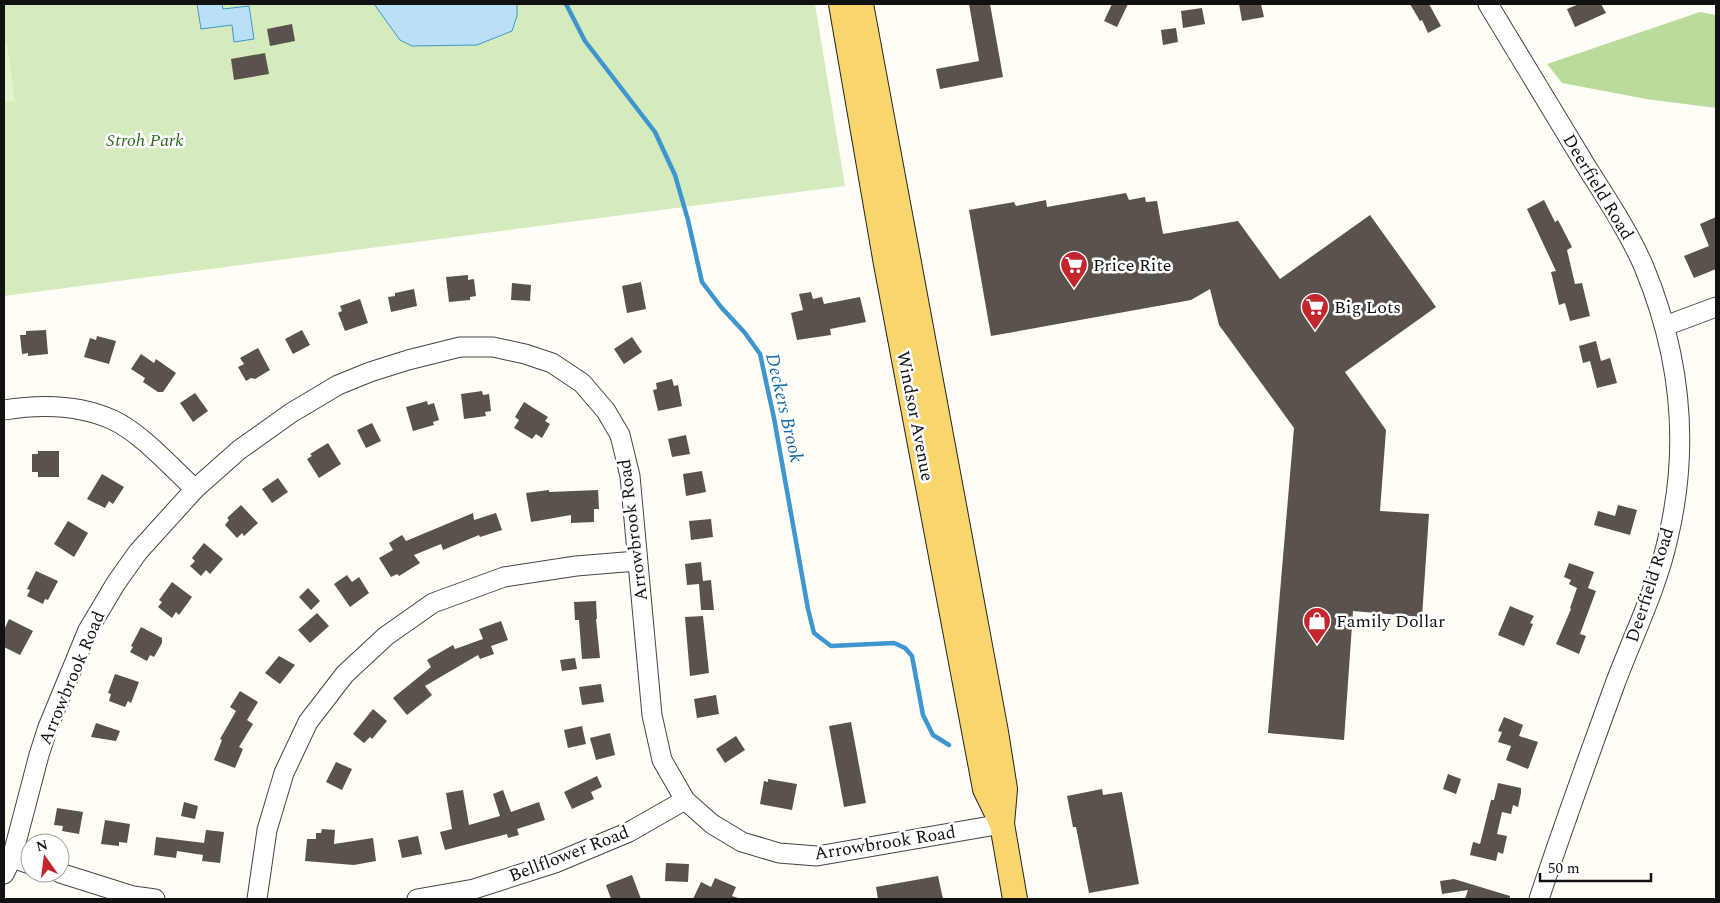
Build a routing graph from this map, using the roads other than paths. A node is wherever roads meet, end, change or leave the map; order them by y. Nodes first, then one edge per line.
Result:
1 (1488, 4) edge
2 (851, 5) edge
3 (1716, 307) edge
4 (1665, 326) junction
5 (4, 410) edge
6 (195, 489) junction
7 (637, 560) junction
8 (685, 800) junction
9 (1002, 824) junction
10 (8, 866) edge
11 (70, 876) edge
12 (155, 899) edge
13 (257, 899) edge
14 (417, 899) edge
15 (1015, 899) edge
16 (1539, 899) edge

1 - 4 street, Deerfield Road
2 - 9 main road, Windsor Avenue
3 - 4 street
4 - 16 street, Deerfield Road
5 - 6 street
6 - 7 street, Arrowbrook Road
6 - 10 street, Arrowbrook Road
7 - 8 street, Arrowbrook Road
7 - 13 street
8 - 9 street, Arrowbrook Road
8 - 14 street, Bellflower Road
9 - 15 main road, Windsor Avenue
11 - 12 street

